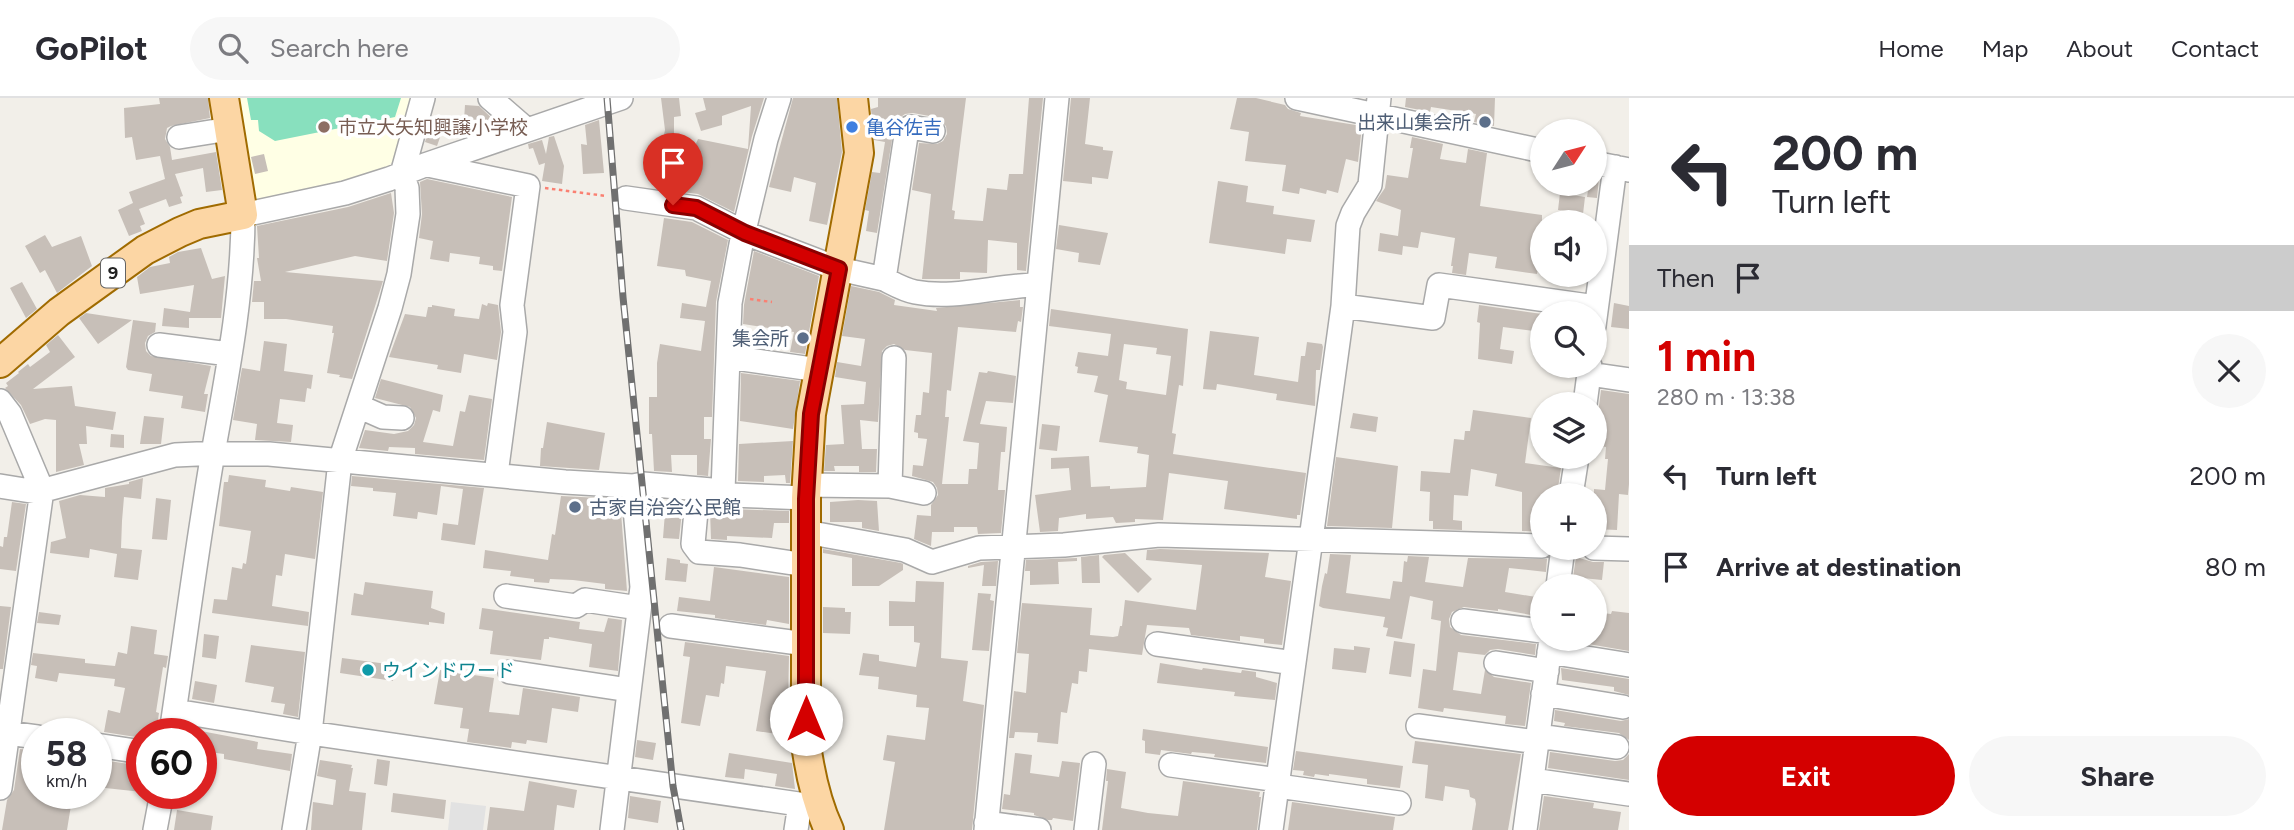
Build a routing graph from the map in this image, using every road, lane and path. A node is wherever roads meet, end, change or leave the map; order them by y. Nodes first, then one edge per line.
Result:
1 (224, 98) edge
2 (423, 98) edge
3 (490, 98) edge
4 (621, 98) edge
5 (779, 98) edge
6 (853, 98) edge
7 (1057, 98) edge
8 (1297, 98) edge
9 (1378, 106) edge
10 (229, 129) junction
11 (527, 130) junction
12 (933, 131) dead end
13 (179, 137) dead end
14 (1530, 148) edge
15 (425, 165) junction
16 (1613, 167) edge
17 (402, 174) junction
18 (528, 186) junction
19 (616, 197) joint
20 (243, 215) junction
21 (745, 233) junction
22 (839, 269) junction
23 (884, 279) junction
24 (1038, 285) junction
25 (746, 298) dead end
26 (1597, 301) edge
27 (772, 302) dead end
28 (1530, 304) edge
29 (1343, 306) junction
30 (159, 345) dead end
31 (229, 354) junction
32 (728, 357) junction
33 (894, 358) dead end
34 (0, 363) edge
35 (819, 370) junction
36 (1607, 374) edge
37 (1629, 380) edge
38 (0, 401) edge
39 (358, 405) junction
40 (402, 418) dead end
41 (213, 455) junction
42 (340, 461) junction
43 (496, 474) junction
44 (0, 486) edge
45 (634, 486) junction
46 (890, 486) junction
47 (698, 489) junction
48 (42, 491) junction
49 (723, 491) junction
50 (806, 492) junction
51 (924, 494) dead end
52 (806, 532) junction
53 (1310, 540) junction
54 (1530, 546) edge
55 (1014, 547) junction
56 (1607, 548) edge
57 (1629, 549) edge
58 (806, 565) junction
59 (506, 596) dead end
60 (639, 608) junction
61 (1463, 621) dead end
62 (671, 626) dead end
63 (1530, 643) edge
64 (806, 644) junction
65 (1157, 644) dead end
66 (1537, 651) edge
67 (1547, 651) edge
68 (1561, 651) edge
69 (1294, 663) junction
70 (1496, 663) dead end
71 (1629, 665) edge
72 (510, 672) dead end
73 (629, 690) junction
74 (1544, 694) junction
75 (1623, 707) dead end
76 (174, 718) edge
77 (217, 726) edge
78 (1419, 726) dead end
79 (4, 732) edge
80 (310, 733) junction
81 (1538, 739) junction
82 (1617, 747) dead end
83 (1094, 764) dead end
84 (1171, 765) dead end
85 (619, 777) junction
86 (1532, 780) junction
87 (1278, 783) junction
88 (0, 788) edge
89 (1629, 794) edge
90 (1399, 803) dead end
91 (159, 809) edge
92 (816, 814) edge
93 (986, 827) edge
94 (155, 830) edge
95 (294, 830) edge
96 (612, 830) edge
97 (796, 830) edge
98 (1039, 830) edge
99 (1086, 830) edge
100 (1271, 830) edge
101 (1525, 830) edge

1 - 10 main road
2 - 17 street
3 - 11 street
4 - 11 street
5 - 21 street
6 - 22 main road
7 - 24 street
8 - 9 street
9 - 14 street
9 - 29 street
10 - 13 street
10 - 20 main road
11 - 15 street
12 - 23 street
15 - 17 street
15 - 18 street
16 - 26 street
17 - 20 street
17 - 39 street
18 - 19 path
18 - 43 street
19 - 21 street
20 - 31 street
20 - 34 main road, 9
21 - 22 street
21 - 32 street
22 - 23 street
22 - 35 main road
23 - 24 street
24 - 55 street
25 - 27 path
28 - 29 street
29 - 53 street
30 - 31 street
31 - 41 street
32 - 35 street
32 - 49 street
33 - 46 street
35 - 50 main road
36 - 37 street
38 - 48 street
39 - 40 street
39 - 42 street
41 - 42 street
41 - 48 street
41 - 76 street
42 - 43 street
42 - 80 street
43 - 45 street
44 - 48 street
45 - 47 street
45 - 60 street
46 - 50 street
46 - 51 street
47 - 49 street
47 - 58 street
48 - 79 street
49 - 50 street
50 - 52 main road
52 - 55 street
52 - 58 main road
53 - 54 street
53 - 55 street
53 - 69 street
55 - 93 street
56 - 57 street
58 - 64 main road
59 - 60 street
60 - 73 street
61 - 63 street
62 - 64 street
64 - 92 main road
65 - 69 street
66 - 70 street
67 - 74 street
68 - 71 street
69 - 87 street
72 - 73 street
73 - 85 street
74 - 75 street
74 - 81 street
77 - 80 street
78 - 81 street
79 - 88 street
80 - 85 street
80 - 95 street
81 - 82 street
81 - 86 street
83 - 99 street
84 - 87 street
85 - 92 street
85 - 96 street
86 - 89 street
86 - 101 street
87 - 90 street
87 - 100 street
91 - 94 street
92 - 97 street
93 - 98 street

